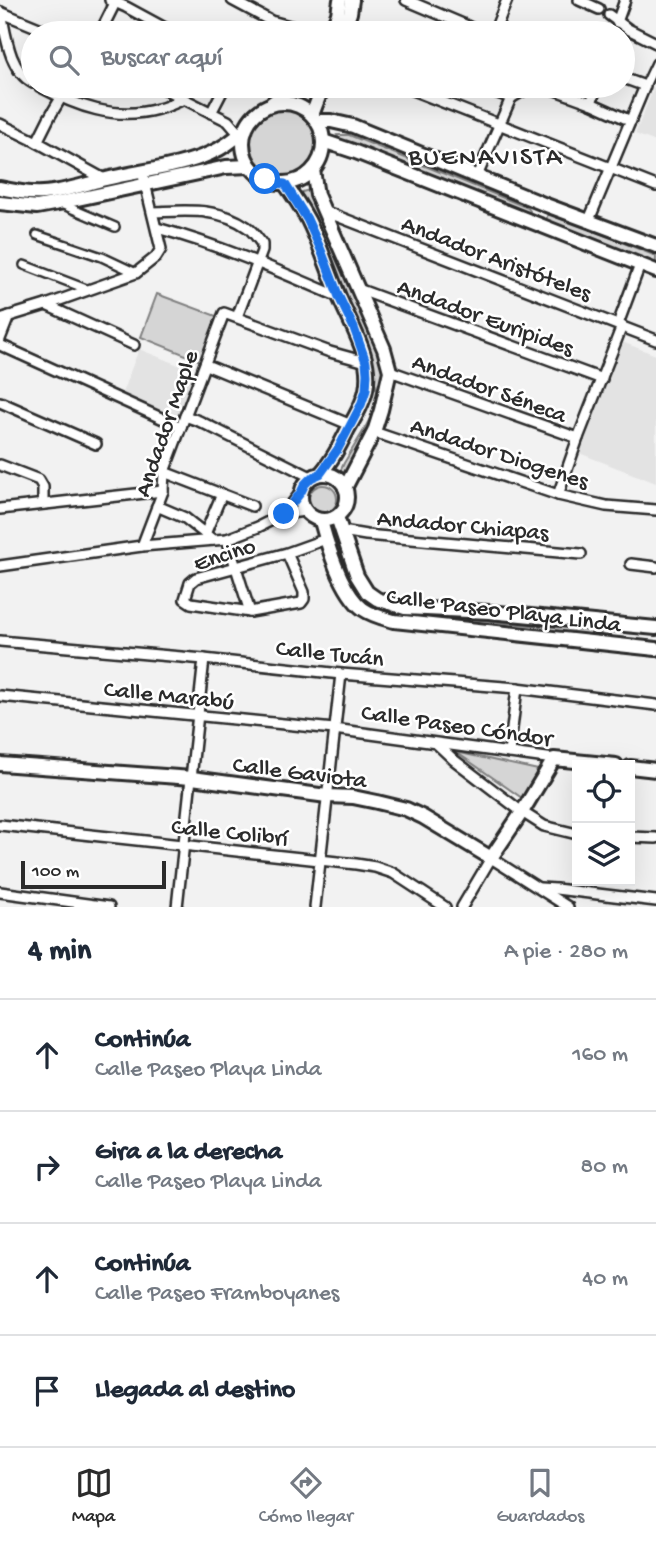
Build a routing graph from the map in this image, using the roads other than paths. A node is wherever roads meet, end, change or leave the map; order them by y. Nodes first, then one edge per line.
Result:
1 (232, 0) edge
2 (340, 0) edge
3 (352, 0) edge
4 (406, 0) edge
5 (507, 0) edge
6 (579, 0) edge
7 (625, 0) edge
8 (112, 1) edge
9 (128, 4) edge
10 (599, 9) dead end
11 (0, 12) edge
12 (22, 21) edge
13 (104, 21) edge
14 (155, 21) edge
15 (271, 21) edge
16 (335, 21) edge
17 (348, 21) edge
18 (454, 21) edge
19 (499, 21) edge
20 (617, 21) edge
21 (635, 32) edge
22 (656, 43) edge
23 (656, 63) edge
24 (21, 73) edge
25 (635, 82) edge
26 (645, 86) junction
27 (59, 98) edge
28 (63, 98) edge
29 (219, 98) edge
30 (278, 98) edge
31 (320, 98) edge
32 (432, 98) edge
33 (511, 98) edge
34 (577, 98) edge
35 (593, 98) edge
36 (184, 99) joint
37 (591, 103) junction
38 (270, 105) junction
39 (211, 113) junction
40 (314, 118) junction
41 (631, 121) junction
42 (0, 124) edge
43 (500, 125) junction
44 (243, 132) junction
45 (323, 141) junction
46 (37, 142) junction
47 (250, 166) junction
48 (611, 169) junction
49 (313, 170) junction
50 (477, 176) junction
51 (144, 178) junction
52 (104, 179) junction
53 (285, 184) junction
54 (656, 186) edge
55 (0, 188) edge
56 (0, 203) edge
57 (59, 204) junction
58 (547, 205) junction
59 (324, 211) junction
60 (153, 212) junction
61 (589, 220) junction
62 (539, 225) junction
63 (115, 227) dead end
64 (157, 228) junction
65 (37, 235) dead end
66 (656, 246) edge
67 (258, 262) junction
68 (24, 265) dead end
69 (640, 265) junction
70 (656, 271) edge
71 (136, 273) junction
72 (358, 289) junction
73 (89, 290) junction
74 (339, 297) junction
75 (46, 305) junction
76 (3, 316) edge
77 (237, 317) junction
78 (620, 325) junction
79 (0, 339) edge
80 (656, 340) edge
81 (0, 345) edge
82 (134, 345) dead end
83 (366, 362) junction
84 (206, 365) junction
85 (390, 371) junction
86 (602, 379) junction
87 (0, 402) edge
88 (185, 416) junction
89 (351, 425) junction
90 (181, 427) junction
91 (374, 432) junction
92 (578, 438) junction
93 (96, 444) dead end
94 (0, 465) edge
95 (164, 472) junction
96 (315, 476) junction
97 (345, 488) junction
98 (163, 491) junction
99 (301, 492) junction
100 (222, 494) junction
101 (558, 495) junction
102 (43, 504) junction
103 (157, 506) junction
104 (252, 506) dead end
105 (0, 509) edge
106 (656, 510) edge
107 (304, 511) junction
108 (284, 514) junction
109 (337, 517) junction
110 (321, 521) junction
111 (342, 531) junction
112 (209, 537) junction
113 (326, 539) junction
114 (227, 540) junction
115 (142, 546) junction
116 (287, 553) junction
117 (581, 554) dead end
118 (631, 564) dead end
119 (0, 566) edge
120 (237, 567) junction
121 (656, 567) edge
122 (250, 612) junction
123 (607, 623) junction
124 (656, 628) edge
125 (0, 641) edge
126 (605, 643) junction
127 (656, 649) edge
128 (204, 659) junction
129 (341, 674) junction
130 (517, 688) junction
131 (0, 696) edge
132 (656, 705) edge
133 (198, 716) junction
134 (334, 729) junction
135 (437, 744) junction
136 (509, 753) junction
137 (554, 758) junction
138 (572, 760) edge
139 (0, 764) edge
140 (635, 768) edge
141 (656, 770) edge
142 (192, 778) junction
143 (327, 796) junction
144 (522, 811) junction
145 (0, 825) edge
146 (572, 833) edge
147 (635, 837) edge
148 (656, 838) edge
149 (184, 846) junction
150 (491, 858) junction
151 (321, 861) junction
152 (538, 888) junction
153 (0, 892) edge
154 (656, 901) edge
155 (109, 907) edge
156 (177, 907) edge
157 (316, 907) edge
158 (445, 907) edge
159 (462, 907) edge
160 (568, 907) edge

1 - 15 street
2 - 16 street
3 - 17 street
4 - 18 street
5 - 19 street
6 - 10 street
7 - 20 street
8 - 9 street
8 - 13 street
9 - 14 street
11 - 12 street
11 - 24 street
21 - 22 street
23 - 26 street
25 - 26 street
26 - 41 street
27 - 46 street
28 - 36 street
29 - 39 street
30 - 38 street
31 - 40 street
32 - 43 street
33 - 43 street
34 - 37 street
35 - 37 street
36 - 39 street
37 - 41 street
38 - 40 street
38 - 44 street
39 - 44 street
40 - 45 street
40 - 50 street
41 - 48 street
42 - 46 street
43 - 48 street
43 - 50 street
44 - 47 street
44 - 51 street
45 - 49 street
45 - 62 street
46 - 52 street
47 - 51 street
47 - 53 street
48 - 54 street
48 - 61 street
49 - 53 street
49 - 59 street
50 - 58 street
51 - 52 street
51 - 57 street
51 - 60 street
52 - 55 street
53 - 74 street
56 - 57 street
57 - 63 street
58 - 61 street
58 - 62 street
59 - 72 street
59 - 78 street, Andador Aristóteles
60 - 64 street
60 - 67 street
61 - 66 street
62 - 69 street
64 - 67 street
64 - 71 street
65 - 71 street
67 - 74 street
67 - 77 street
68 - 73 street
69 - 70 street
69 - 78 street
71 - 73 street
72 - 85 street
72 - 86 street, Andador Euripides
73 - 75 street
74 - 83 street
75 - 76 street
75 - 82 street
76 - 79 street
77 - 83 street
77 - 84 street, Andador Maple
78 - 80 street, Andador Aristóteles
78 - 86 street
81 - 90 street
83 - 89 street
84 - 88 street, Andador Maple
84 - 89 street
85 - 91 street
85 - 92 street, Andador Séneca
86 - 92 street
87 - 93 street
88 - 90 street, Andador Maple
88 - 96 street
89 - 96 street
90 - 95 street, Andador Maple
91 - 97 street
91 - 101 street, Andador Diogenes
92 - 101 street
94 - 102 street
95 - 98 street, Andador Maple
95 - 100 street
96 - 97 street
96 - 99 street
97 - 109 street
98 - 102 street
98 - 103 street, Andador Maple
99 - 107 street
99 - 108 street
100 - 104 street
100 - 112 street
101 - 106 street, Andador Diogenes
102 - 105 street
103 - 112 street
103 - 115 street, Andador Maple
107 - 108 street
107 - 110 street
108 - 114 street
109 - 110 street
109 - 111 street, Calle Paseo Playa Linda
110 - 113 street, Calle Paseo Playa Linda
111 - 117 street, Andador Chiapas
111 - 123 street, Calle Paseo Playa Linda
112 - 114 street
112 - 115 street
113 - 116 street, Encino
113 - 126 street, Calle Paseo Playa Linda
114 - 120 street
115 - 119 street
116 - 120 street, Encino
116 - 122 street
118 - 121 street
120 - 122 street
120 - 122 street, Encino
123 - 124 street, Calle Paseo Playa Linda
123 - 126 street
125 - 128 street, Calle Tucán
126 - 127 street, Calle Paseo Playa Linda
128 - 129 street, Calle Tucán
128 - 133 street
129 - 130 street, Calle Tucán
129 - 134 street
130 - 132 street, Calle Tucán
130 - 136 street
131 - 133 street, Calle Marabú
133 - 134 street, Calle Marabú
133 - 142 street
134 - 135 street, Calle Paseo Cóndor
134 - 143 street
135 - 136 street, Calle Paseo Cóndor
135 - 144 street
136 - 137 street, Calle Paseo Cóndor
137 - 138 street, Calle Paseo Cóndor
137 - 144 street
139 - 142 street, Calle Gaviota
140 - 141 street
142 - 143 street, Calle Gaviota
142 - 149 street
143 - 150 street, Calle Gaviota
143 - 151 street
144 - 146 street
144 - 150 street
145 - 149 street, Calle Colibrí
147 - 148 street
149 - 151 street, Calle Colibrí
149 - 156 street
150 - 152 street, Calle Gaviota
150 - 159 street
151 - 157 street
151 - 158 street, Calle Colibrí
152 - 154 street
152 - 160 street, Calle Gaviota
153 - 155 street

